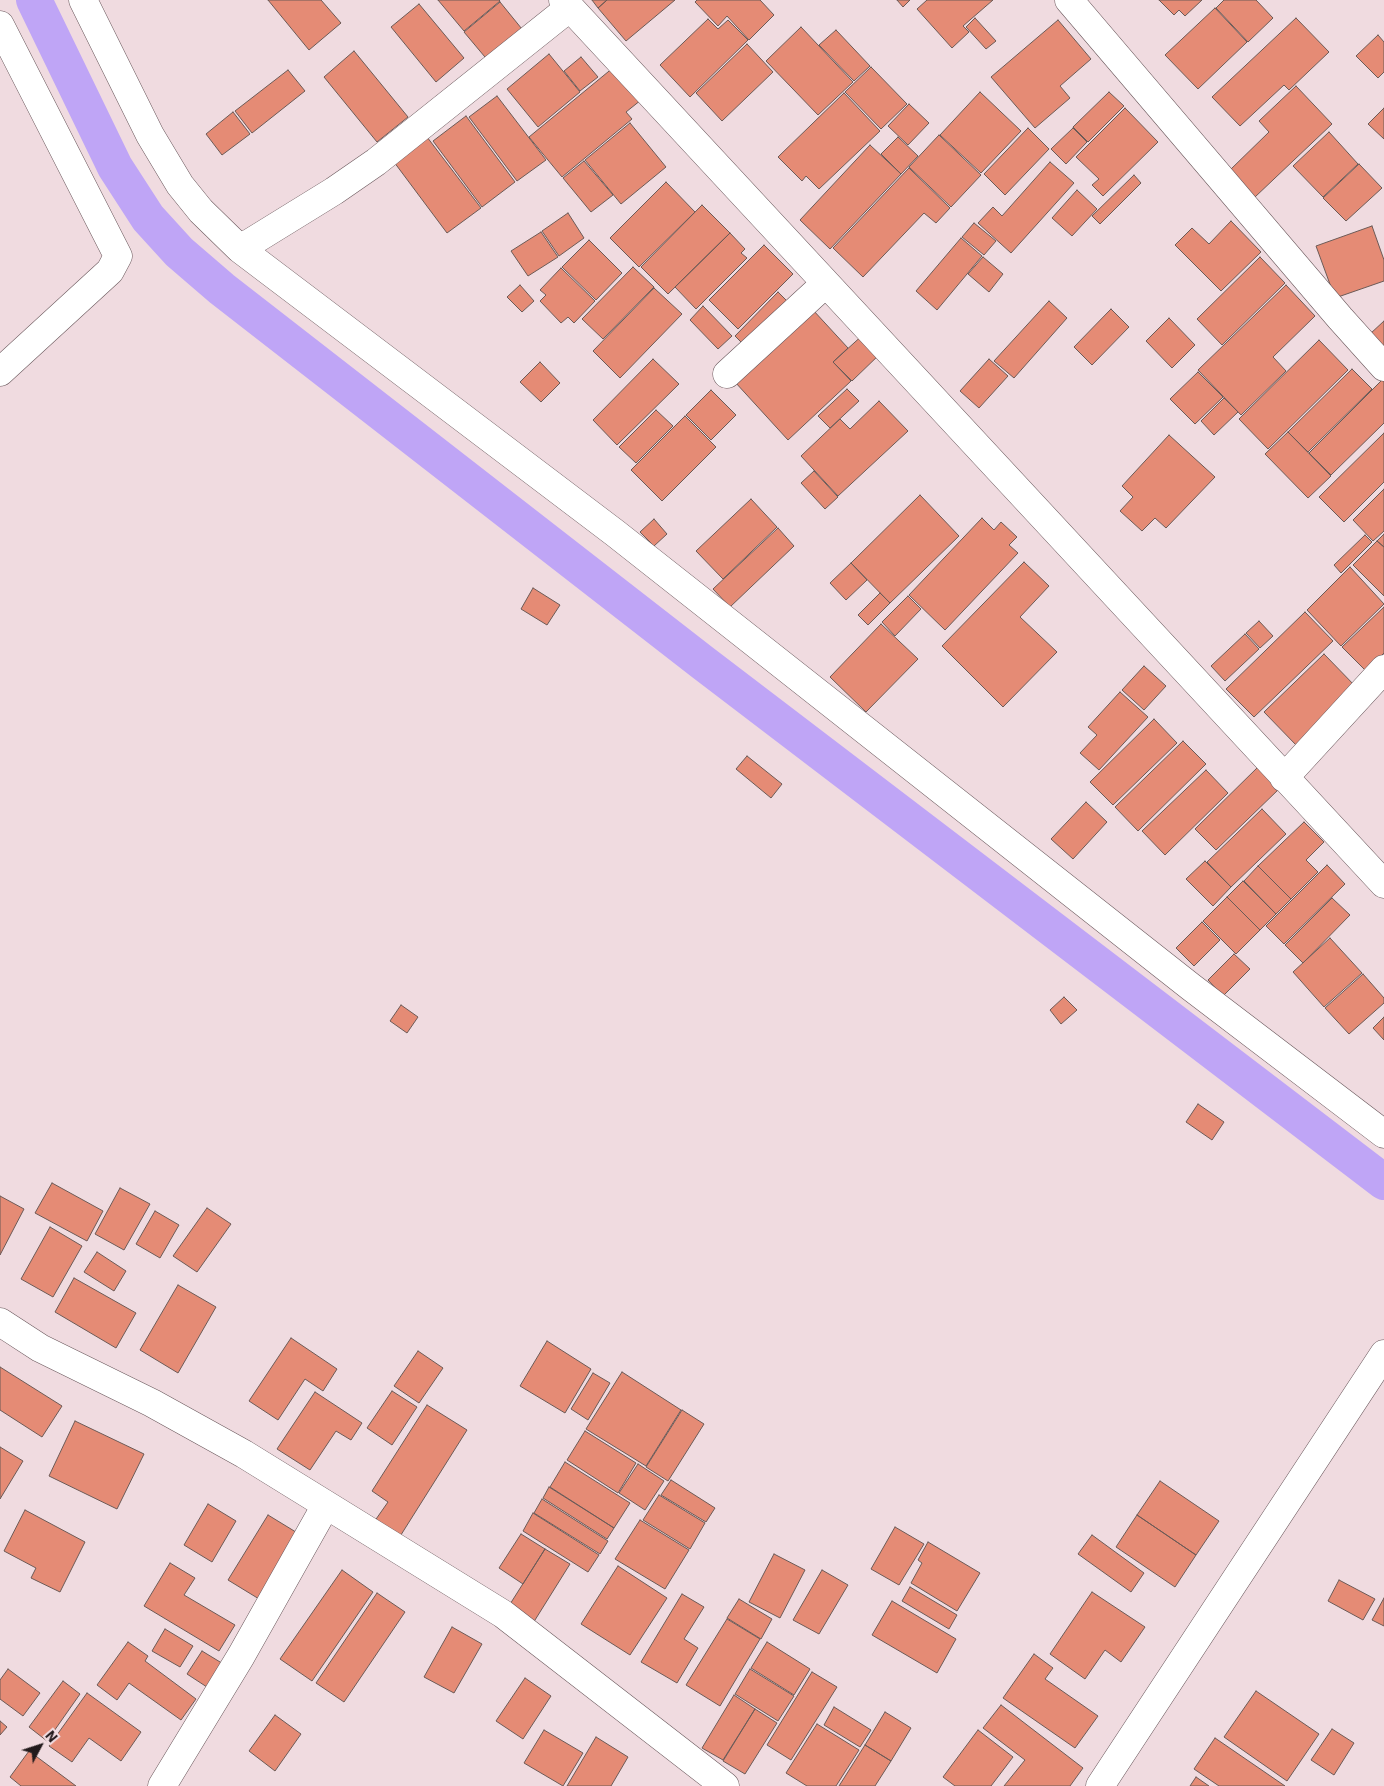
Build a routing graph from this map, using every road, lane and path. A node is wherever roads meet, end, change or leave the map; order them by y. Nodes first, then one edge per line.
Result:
1 (83, 0) edge
2 (1069, 0) edge
3 (566, 4) edge
4 (0, 25) edge
5 (240, 249) junction
6 (825, 284) junction
7 (1384, 367) edge
8 (0, 372) edge
9 (727, 374) dead end
10 (1384, 669) edge
11 (1284, 778) junction
12 (1384, 884) edge
13 (1384, 1134) edge
14 (0, 1322) edge
15 (1384, 1354) edge
16 (326, 1505) junction
17 (162, 1786) edge
18 (725, 1786) edge
19 (1100, 1786) edge

1 - 5 street
2 - 7 street
3 - 5 street
3 - 6 street
4 - 8 street
5 - 13 street
6 - 9 street
6 - 11 street
10 - 11 street
11 - 12 street
14 - 16 street
15 - 19 street
16 - 17 street
16 - 18 street

